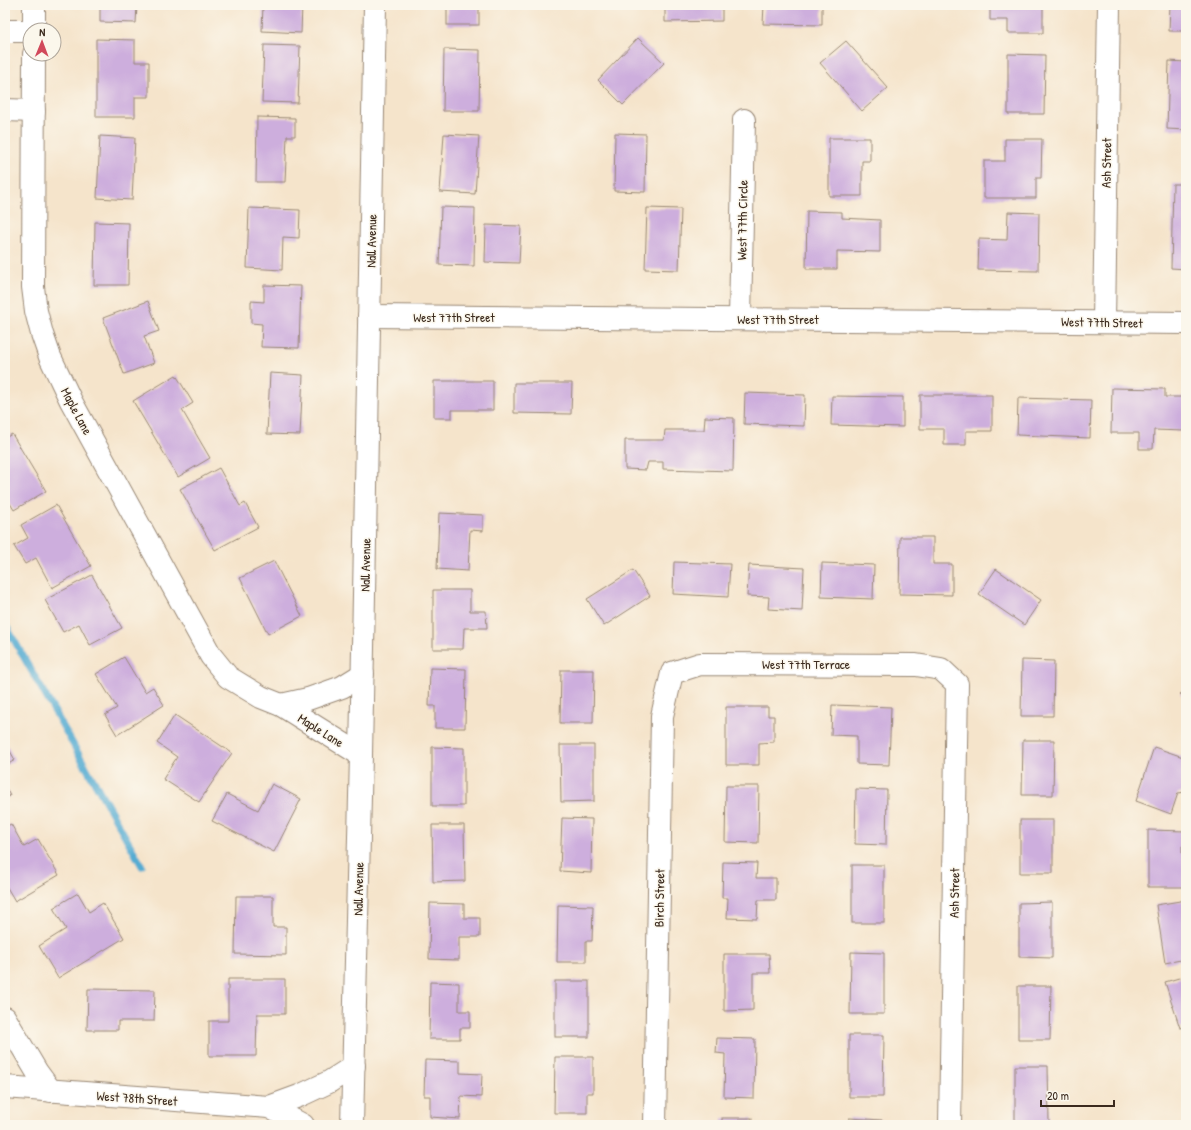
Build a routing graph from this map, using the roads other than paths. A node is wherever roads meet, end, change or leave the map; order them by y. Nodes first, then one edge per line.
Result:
1 (34, 5) edge
2 (375, 5) edge
3 (1109, 5) edge
4 (34, 22) edge
5 (5, 31) edge
6 (22, 31) edge
7 (34, 62) edge
8 (5, 110) edge
9 (34, 111) junction
10 (744, 120) dead end
11 (369, 316) junction
12 (740, 319) junction
13 (1104, 322) junction
14 (1186, 323) edge
15 (940, 669) joint
16 (672, 673) joint
17 (363, 674) junction
18 (281, 705) junction
19 (361, 755) junction
20 (5, 1018) edge
21 (354, 1066) junction
22 (5, 1087) edge
23 (51, 1091) junction
24 (269, 1107) junction
25 (303, 1125) edge
26 (352, 1125) edge
27 (655, 1125) edge
28 (950, 1125) edge

1 - 4 street
2 - 11 street, Nall Avenue
3 - 13 street, Ash Street
5 - 6 street
7 - 9 street, Maple Lane
8 - 9 street
9 - 18 street, Maple Lane
10 - 12 street, West 77th Circle
11 - 12 street, West 77th Street
11 - 17 street, Nall Avenue
12 - 13 street, West 77th Street
13 - 14 street, West 77th Street
15 - 16 street, West 77th Terrace
15 - 28 street, Ash Street
16 - 27 street, Birch Street
17 - 18 street, Maple Lane
17 - 19 street, Nall Avenue
18 - 19 street, Maple Lane
19 - 21 street, Nall Avenue
20 - 23 street
21 - 24 street, West 78th Street
21 - 26 street, Nall Avenue
22 - 23 street, West 78th Street
23 - 24 street, West 78th Street
24 - 25 street, West 78th Street

